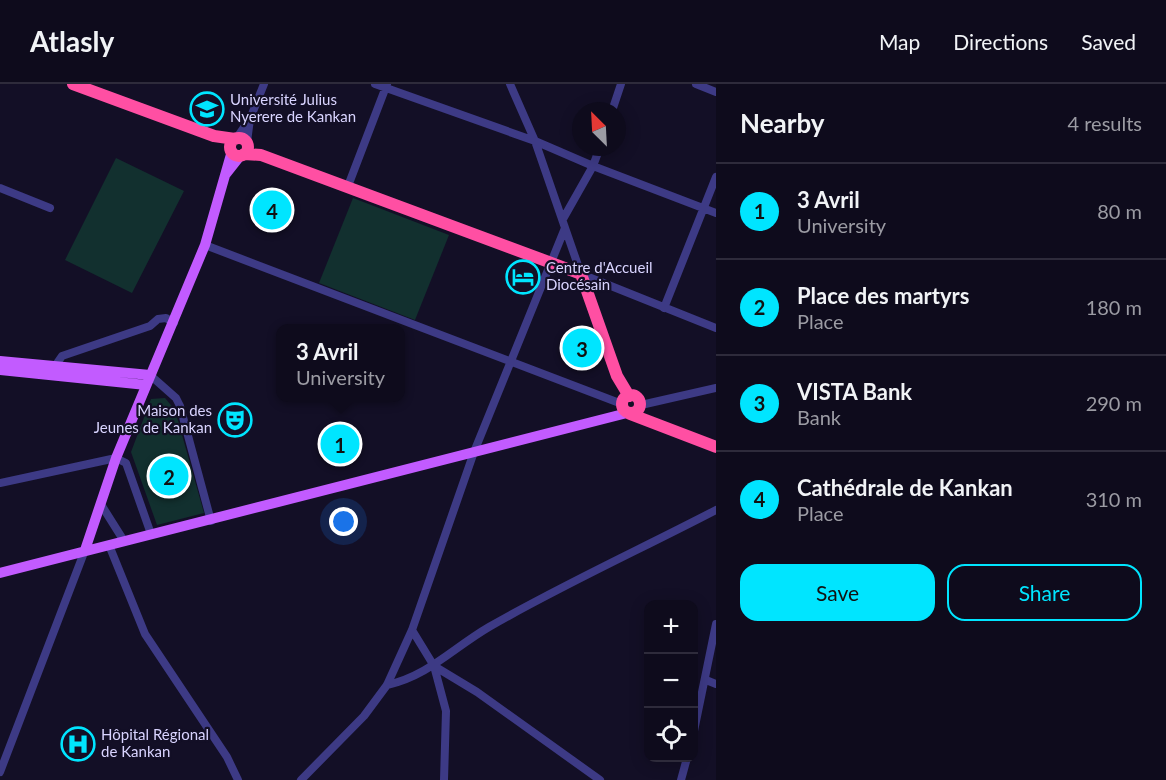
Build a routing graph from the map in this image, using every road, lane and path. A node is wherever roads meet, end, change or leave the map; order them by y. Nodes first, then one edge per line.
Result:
1 (73, 84) edge
2 (264, 84) edge
3 (375, 84) edge
4 (510, 84) edge
5 (621, 84) edge
6 (696, 84) edge
7 (386, 86) edge
8 (716, 92) edge
9 (615, 102) edge
10 (535, 141) junction
11 (239, 147) junction
12 (597, 156) edge
13 (593, 166) junction
14 (716, 177) edge
15 (348, 186) junction
16 (0, 188) edge
17 (50, 208) dead end
18 (702, 208) junction
19 (716, 213) edge
20 (563, 219) junction
21 (565, 228) junction
22 (205, 245) junction
23 (551, 264) junction
24 (580, 274) junction
25 (664, 308) junction
26 (174, 323) junction
27 (716, 328) edge
28 (0, 361) edge
29 (510, 363) junction
30 (0, 370) edge
31 (52, 372) junction
32 (148, 380) junction
33 (716, 388) edge
34 (629, 406) junction
35 (716, 447) edge
36 (474, 452) junction
37 (116, 458) junction
38 (0, 483) edge
39 (102, 506) junction
40 (716, 510) edge
41 (211, 521) junction
42 (151, 534) junction
43 (124, 541) junction
44 (109, 545) junction
45 (85, 550) junction
46 (0, 573) edge
47 (716, 624) edge
48 (412, 630) junction
49 (434, 666) junction
50 (706, 680) junction
51 (716, 684) edge
52 (387, 685) junction
53 (698, 711) edge
54 (686, 762) edge
55 (0, 772) edge
56 (238, 780) edge
57 (301, 780) edge
58 (444, 780) edge
59 (600, 780) edge
60 (681, 780) edge

1 - 11 highway
2 - 11 street
3 - 7 street
4 - 10 street
5 - 9 street
6 - 8 street
7 - 10 street
7 - 15 street
10 - 13 street
10 - 20 street
11 - 15 highway
11 - 22 main road
12 - 13 street
13 - 18 street
13 - 20 street
14 - 18 street
15 - 23 highway
16 - 17 street
18 - 19 street
18 - 25 street
20 - 21 street
21 - 23 street
21 - 24 street
22 - 26 main road
22 - 29 street
23 - 24 highway
23 - 29 street
24 - 25 street
24 - 34 highway
25 - 27 street
26 - 31 street
26 - 32 main road
28 - 31 main road
29 - 34 street
29 - 36 street
30 - 31 main road
31 - 32 main road
32 - 37 main road
32 - 41 street
33 - 34 street
34 - 35 highway
34 - 36 main road
36 - 41 main road
36 - 48 street
37 - 38 street
37 - 39 main road
37 - 42 street
39 - 43 street
39 - 45 main road
40 - 49 street
41 - 42 main road
42 - 43 main road
43 - 44 main road
44 - 45 main road
44 - 56 street
45 - 46 main road
45 - 55 street
47 - 50 street
48 - 49 street
48 - 52 street
49 - 52 street
49 - 58 street
49 - 59 street
50 - 51 street
50 - 53 street
52 - 57 street
54 - 60 street

